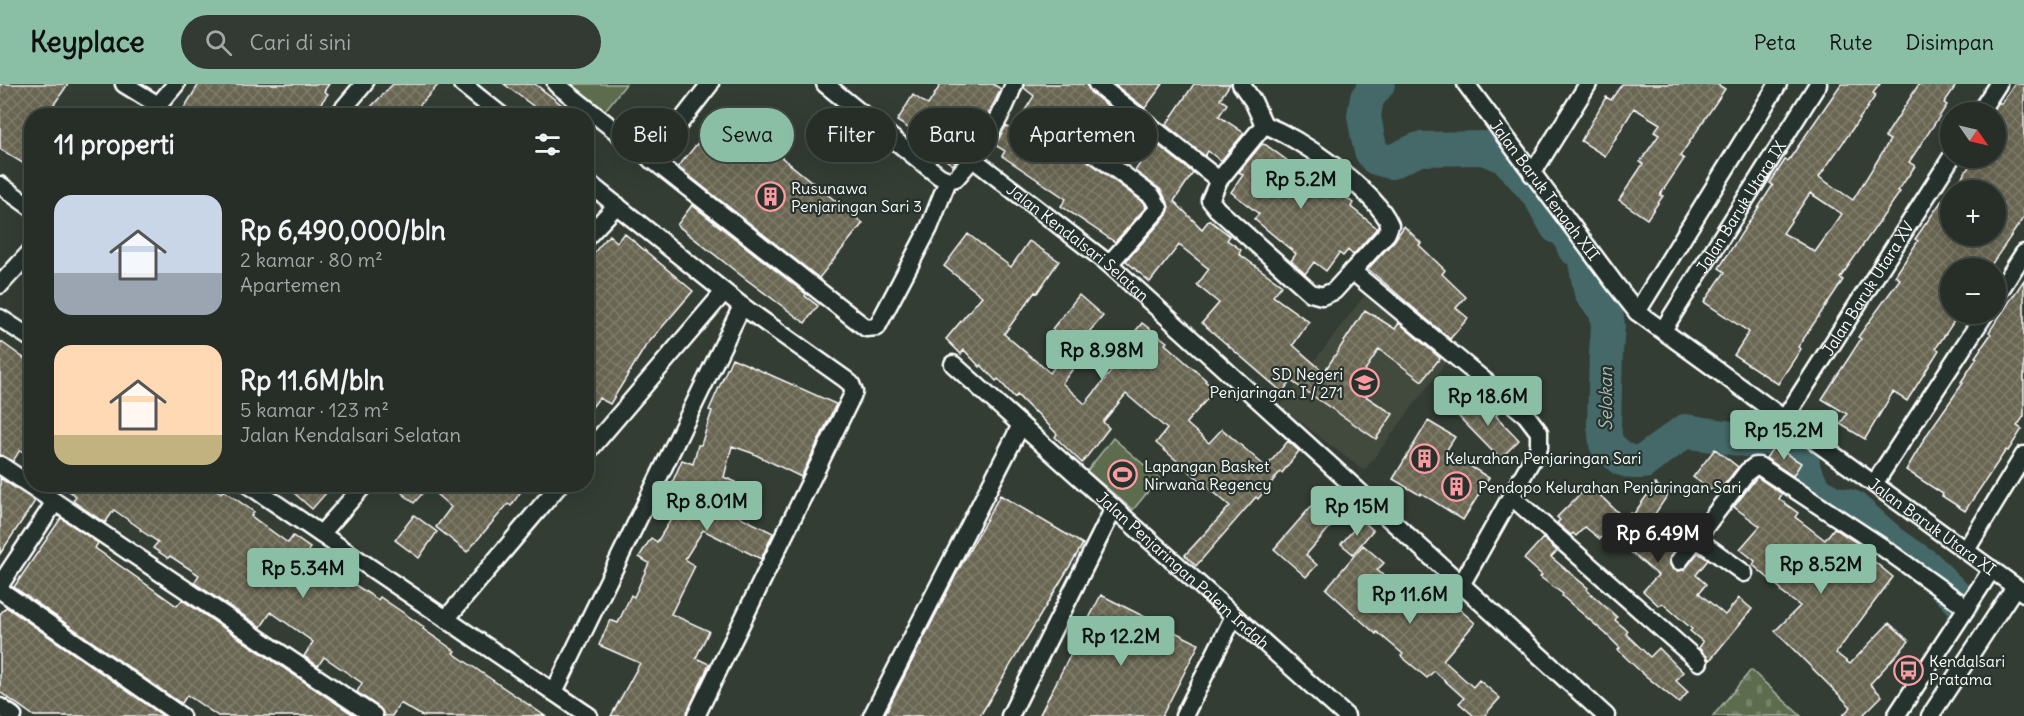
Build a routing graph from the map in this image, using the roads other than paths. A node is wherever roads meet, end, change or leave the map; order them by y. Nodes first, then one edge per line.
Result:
1 (123, 84) edge
2 (176, 84) edge
3 (364, 84) edge
4 (462, 84) edge
5 (556, 84) edge
6 (710, 84) edge
7 (825, 84) edge
8 (1014, 84) edge
9 (1097, 84) edge
10 (1241, 84) edge
11 (1466, 84) edge
12 (1588, 84) edge
13 (1778, 84) edge
14 (1818, 84) edge
15 (1998, 84) edge
16 (1986, 102) edge
17 (151, 108) edge
18 (155, 108) edge
19 (344, 108) edge
20 (492, 108) edge
21 (586, 108) edge
22 (688, 112) edge
23 (594, 114) edge
24 (997, 118) edge
25 (1264, 124) junction
26 (612, 129) edge
27 (654, 162) edge
28 (969, 162) edge
29 (976, 162) edge
30 (1106, 162) edge
31 (1945, 168) edge
32 (1532, 174) junction
33 (948, 180) junction
34 (1219, 180) junction
35 (0, 185) edge
36 (594, 187) edge
37 (24, 202) edge
38 (616, 205) junction
39 (594, 229) edge
40 (2024, 253) edge
41 (24, 259) edge
42 (1109, 264) junction
43 (1352, 272) junction
44 (2006, 281) edge
45 (0, 285) edge
46 (724, 292) junction
47 (742, 306) junction
48 (1637, 312) junction
49 (0, 318) edge
50 (1978, 324) edge
51 (1664, 330) junction
52 (24, 334) edge
53 (953, 364) dead end
54 (1785, 418) junction
55 (1021, 425) junction
56 (594, 445) edge
57 (2024, 455) edge
58 (0, 465) edge
59 (24, 481) edge
60 (1874, 484) junction
61 (40, 492) edge
62 (259, 492) edge
63 (358, 492) edge
64 (553, 492) edge
65 (1512, 497) junction
66 (55, 502) junction
67 (1114, 508) junction
68 (321, 534) junction
69 (1697, 539) junction
70 (1966, 550) junction
71 (1679, 561) dead end
72 (1992, 569) junction
73 (1744, 573) dead end
74 (0, 585) edge
75 (1461, 585) junction
76 (0, 590) edge
77 (2020, 590) edge
78 (1966, 607) junction
79 (1234, 616) junction
80 (446, 620) junction
81 (1699, 662) dead end
82 (554, 692) junction
83 (0, 707) edge
84 (13, 716) edge
85 (181, 716) edge
86 (374, 716) edge
87 (589, 716) edge
88 (696, 716) edge
89 (872, 716) edge
90 (1010, 716) edge
91 (1184, 716) edge
92 (1346, 716) edge
93 (1606, 716) edge
94 (1896, 716) edge
95 (1930, 716) edge

1 - 17 street
2 - 18 street
3 - 19 street
4 - 20 street
5 - 21 street
6 - 22 street
7 - 33 street
8 - 24 street
9 - 34 street
10 - 25 street
11 - 32 street, Jalan Baruk Tengah XII
12 - 32 street
13 - 48 street, Jalan Baruk Utara IX
14 - 51 street, Jalan Baruk Utara IX
15 - 16 street
23 - 26 street
25 - 34 street
25 - 43 street
27 - 33 street
28 - 33 street
29 - 42 street, Jalan Kendalsari Selatan
30 - 42 street
31 - 54 street, Jalan Baruk Utara XV
32 - 48 street, Jalan Baruk Tengah XII
34 - 43 street
35 - 37 street
36 - 38 street
38 - 39 street
38 - 46 street
40 - 44 street
41 - 45 street
42 - 75 street, Jalan Kendalsari Selatan
43 - 65 street
46 - 47 street
46 - 56 street
47 - 82 street
47 - 88 street
48 - 51 street, Jalan Baruk Utara XI
49 - 52 street
50 - 60 street
51 - 54 street, Jalan Baruk Utara XI
53 - 55 street, Jalan Penjaringan Palem Indah
54 - 60 street, Jalan Baruk Utara XI
55 - 67 street, Jalan Penjaringan Palem Indah
55 - 89 street
57 - 70 street
58 - 59 street
60 - 70 street, Jalan Baruk Utara XI
61 - 66 street
62 - 68 street
63 - 68 street
64 - 80 street
65 - 75 street
65 - 81 street
66 - 74 street
66 - 86 street
67 - 79 street, Jalan Penjaringan Palem Indah
67 - 90 street
68 - 80 street
69 - 71 street
69 - 73 street
69 - 78 street
70 - 72 street, Jalan Baruk Utara XI
72 - 77 street, Jalan Baruk Utara XI
72 - 78 street
75 - 93 street, Jalan Kendalsari Selatan
76 - 85 street
77 - 95 street
78 - 94 street
79 - 91 street
79 - 92 street, Jalan Penjaringan Palem Indah
80 - 82 street
82 - 87 street
83 - 84 street

